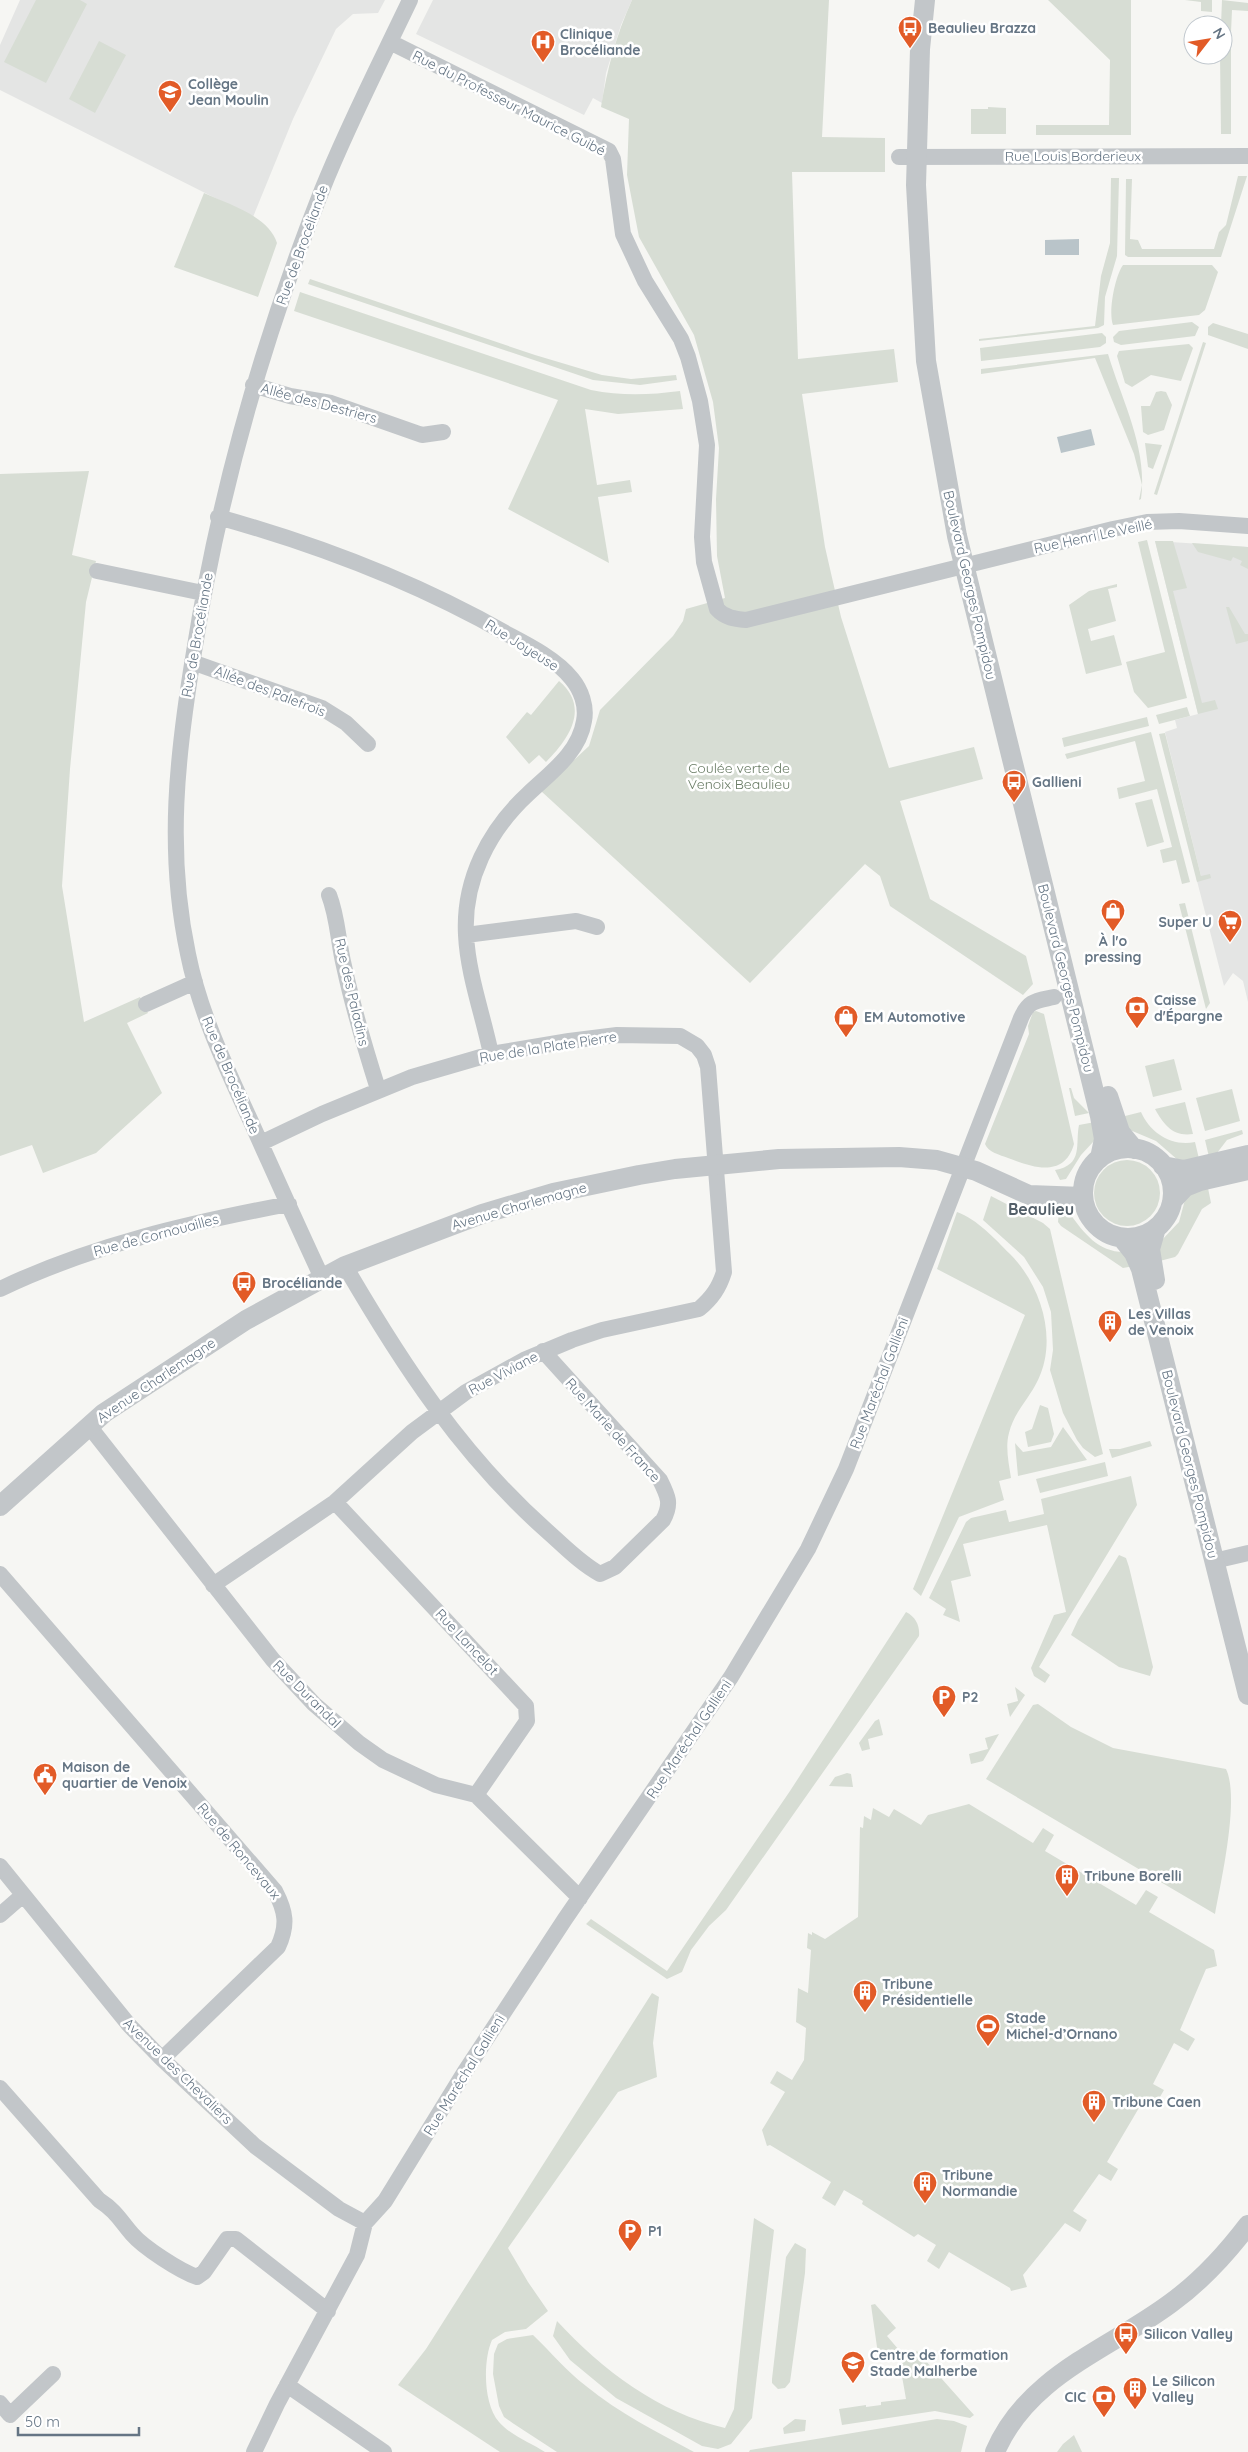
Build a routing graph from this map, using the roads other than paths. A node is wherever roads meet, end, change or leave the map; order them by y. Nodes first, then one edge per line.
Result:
1 (410, 0) edge
2 (925, 0) edge
3 (937, 0) edge
4 (390, 42) junction
5 (1248, 156) edge
6 (914, 157) junction
7 (253, 384) junction
8 (443, 432) dead end
9 (218, 517) junction
10 (1248, 526) edge
11 (969, 564) junction
12 (97, 572) dead end
13 (203, 593) junction
14 (192, 662) junction
15 (368, 744) dead end
16 (329, 895) dead end
17 (597, 927) dead end
18 (466, 935) junction
19 (195, 982) junction
20 (1054, 997) dead end
21 (146, 1004) dead end
22 (491, 1054) junction
23 (378, 1089) junction
24 (261, 1143) junction
25 (1134, 1149) junction
26 (1248, 1155) edge
27 (1100, 1158) junction
28 (715, 1164) junction
29 (1164, 1166) junction
30 (963, 1167) junction
31 (1248, 1170) edge
32 (1083, 1197) junction
33 (1172, 1200) junction
34 (288, 1204) junction
35 (1156, 1228) junction
36 (1122, 1238) junction
37 (345, 1266) junction
38 (322, 1278) junction
39 (0, 1290) edge
40 (543, 1352) junction
41 (438, 1412) junction
42 (88, 1426) junction
43 (335, 1502) junction
44 (0, 1506) edge
45 (1248, 1552) edge
46 (1219, 1560) junction
47 (0, 1574) edge
48 (213, 1585) junction
49 (1248, 1653) edge
50 (1248, 1695) edge
51 (476, 1794) junction
52 (0, 1866) edge
53 (23, 1895) junction
54 (580, 1898) junction
55 (0, 1915) edge
56 (162, 2059) junction
57 (0, 2088) edge
58 (365, 2223) junction
59 (1248, 2225) edge
60 (1248, 2242) edge
61 (328, 2311) junction
62 (53, 2374) dead end
63 (287, 2385) junction
64 (0, 2403) edge
65 (254, 2452) edge
66 (384, 2452) edge
67 (995, 2452) edge
68 (1009, 2452) edge

1 - 4 street, Rue de Brocéliande
2 - 6 street, Boulevard Georges Pompidou
3 - 6 street, Boulevard Georges Pompidou
4 - 7 street, Rue de Brocéliande
4 - 11 street, Rue du Professeur Maurice Guibé
5 - 6 street, Rue Louis Borderieux
6 - 11 street, Boulevard Georges Pompidou
7 - 8 street, Allée des Destriers
7 - 9 street, Rue de Brocéliande
9 - 13 street, Rue de Brocéliande
9 - 18 street, Rue Joyeuse
10 - 11 street, Rue Henri Le Veillé
11 - 25 street, Boulevard Georges Pompidou
11 - 27 street, Boulevard Georges Pompidou
12 - 13 street
13 - 14 street, Rue de Brocéliande
14 - 15 street, Allée des Palefrois
14 - 19 street, Rue de Brocéliande
16 - 23 street, Rue des Paladins
17 - 18 street
18 - 22 street, Rue Joyeuse
19 - 21 street
19 - 24 street, Rue de Brocéliande
20 - 30 street, Rue Maréchal Gallieni
22 - 23 street, Rue de la Plate Pierre
22 - 28 street, Rue de la Plate Pierre
23 - 24 street, Rue de la Plate Pierre
24 - 34 street, Rue de Brocéliande
25 - 27 street
25 - 29 street
26 - 29 street
27 - 32 street
28 - 30 street, Avenue Charlemagne
28 - 37 street, Avenue Charlemagne
28 - 40 street, Rue Viviane
29 - 33 street
30 - 32 street, Avenue Charlemagne
30 - 54 street, Rue Maréchal Gallieni
31 - 33 street
32 - 36 street
33 - 35 street
34 - 38 street, Rue de Brocéliande
34 - 39 street, Rue de Cornouailles
35 - 36 street
35 - 46 street, Boulevard Georges Pompidou
36 - 46 street, Boulevard Georges Pompidou
37 - 38 street, Avenue Charlemagne
37 - 41 street
38 - 42 street, Avenue Charlemagne
40 - 41 street, Rue Viviane
40 - 41 street, Rue Marie de France
41 - 43 street, Rue Viviane
42 - 44 street, Avenue Charlemagne
42 - 48 street, Rue Durandal
43 - 48 street, Rue Viviane
43 - 51 street, Rue Lancelot
45 - 46 street
46 - 49 street, Boulevard Georges Pompidou
46 - 50 street, Boulevard Georges Pompidou
47 - 56 street, Rue de Roncevaux
48 - 51 street, Rue Durandal
51 - 54 street
52 - 53 street, Avenue des Chevaliers
53 - 55 street
53 - 56 street, Avenue des Chevaliers
54 - 58 street, Rue Maréchal Gallieni
56 - 58 street, Avenue des Chevaliers
57 - 61 street
58 - 61 street, Rue Maréchal Gallieni
59 - 67 street
60 - 68 street
61 - 63 street, Rue Maréchal Gallieni
62 - 64 street
63 - 65 street, Rue Maréchal Gallieni
63 - 66 street

